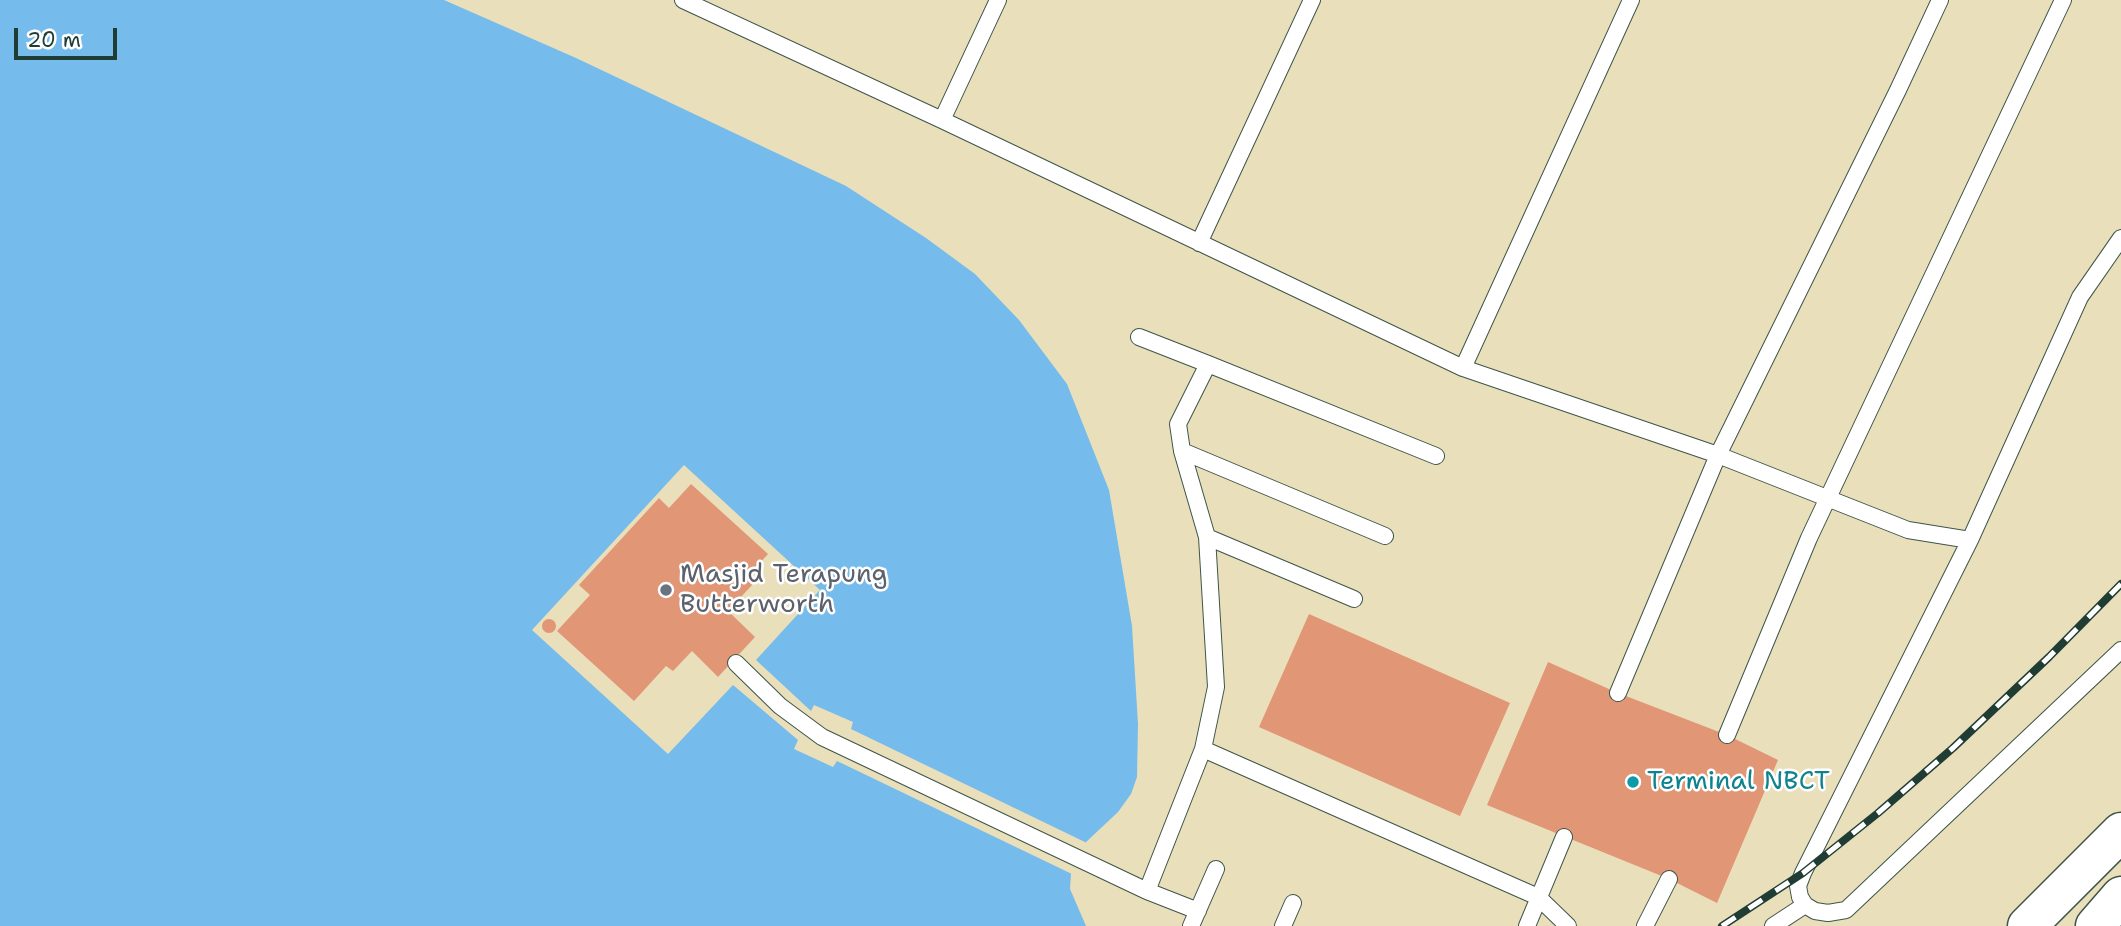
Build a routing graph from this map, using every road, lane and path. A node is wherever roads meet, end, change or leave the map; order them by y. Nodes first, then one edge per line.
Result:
1 (683, 0) edge
2 (998, 0) edge
3 (1312, 0) edge
4 (1631, 0) edge
5 (1941, 0) edge
6 (2063, 0) edge
7 (942, 120) junction
8 (2121, 237) edge
9 (1199, 243) junction
10 (1139, 337) dead end
11 (1209, 363) junction
12 (1463, 368) junction
13 (1182, 451) junction
14 (1718, 455) junction
15 (1436, 456) dead end
16 (1828, 497) junction
17 (1385, 536) dead end
18 (1207, 537) junction
19 (1970, 540) junction
20 (1354, 599) dead end
21 (2121, 650) edge
22 (736, 663) dead end
23 (1618, 693) dead end
24 (1727, 735) dead end
25 (1203, 748) junction
26 (2121, 832) edge
27 (1563, 837) dead end
28 (1216, 869) dead end
29 (1669, 879) dead end
30 (1147, 891) junction
31 (2121, 896) edge
32 (1538, 897) junction
33 (1293, 903) dead end
34 (1805, 905) junction
35 (1194, 919) edge
36 (1283, 926) edge
37 (1527, 926) edge
38 (1568, 926) edge
39 (1645, 926) edge
40 (1773, 926) edge
41 (2027, 926) edge
42 (2095, 926) edge

1 - 7 lane
2 - 7 lane
3 - 9 lane
4 - 12 lane
5 - 14 lane
6 - 16 lane
7 - 9 lane
8 - 19 lane
9 - 12 lane
10 - 11 lane
11 - 13 lane
11 - 15 lane
12 - 14 lane
13 - 17 lane
13 - 18 lane
14 - 16 lane
14 - 23 lane
16 - 19 lane
16 - 24 lane
18 - 20 lane
18 - 25 lane
19 - 34 lane
21 - 34 lane
22 - 30 lane
25 - 30 lane
25 - 32 lane
26 - 41 highway
27 - 32 lane
28 - 35 lane
29 - 39 lane
30 - 35 lane
31 - 42 highway
32 - 37 lane
32 - 38 lane
33 - 36 lane
34 - 40 lane

